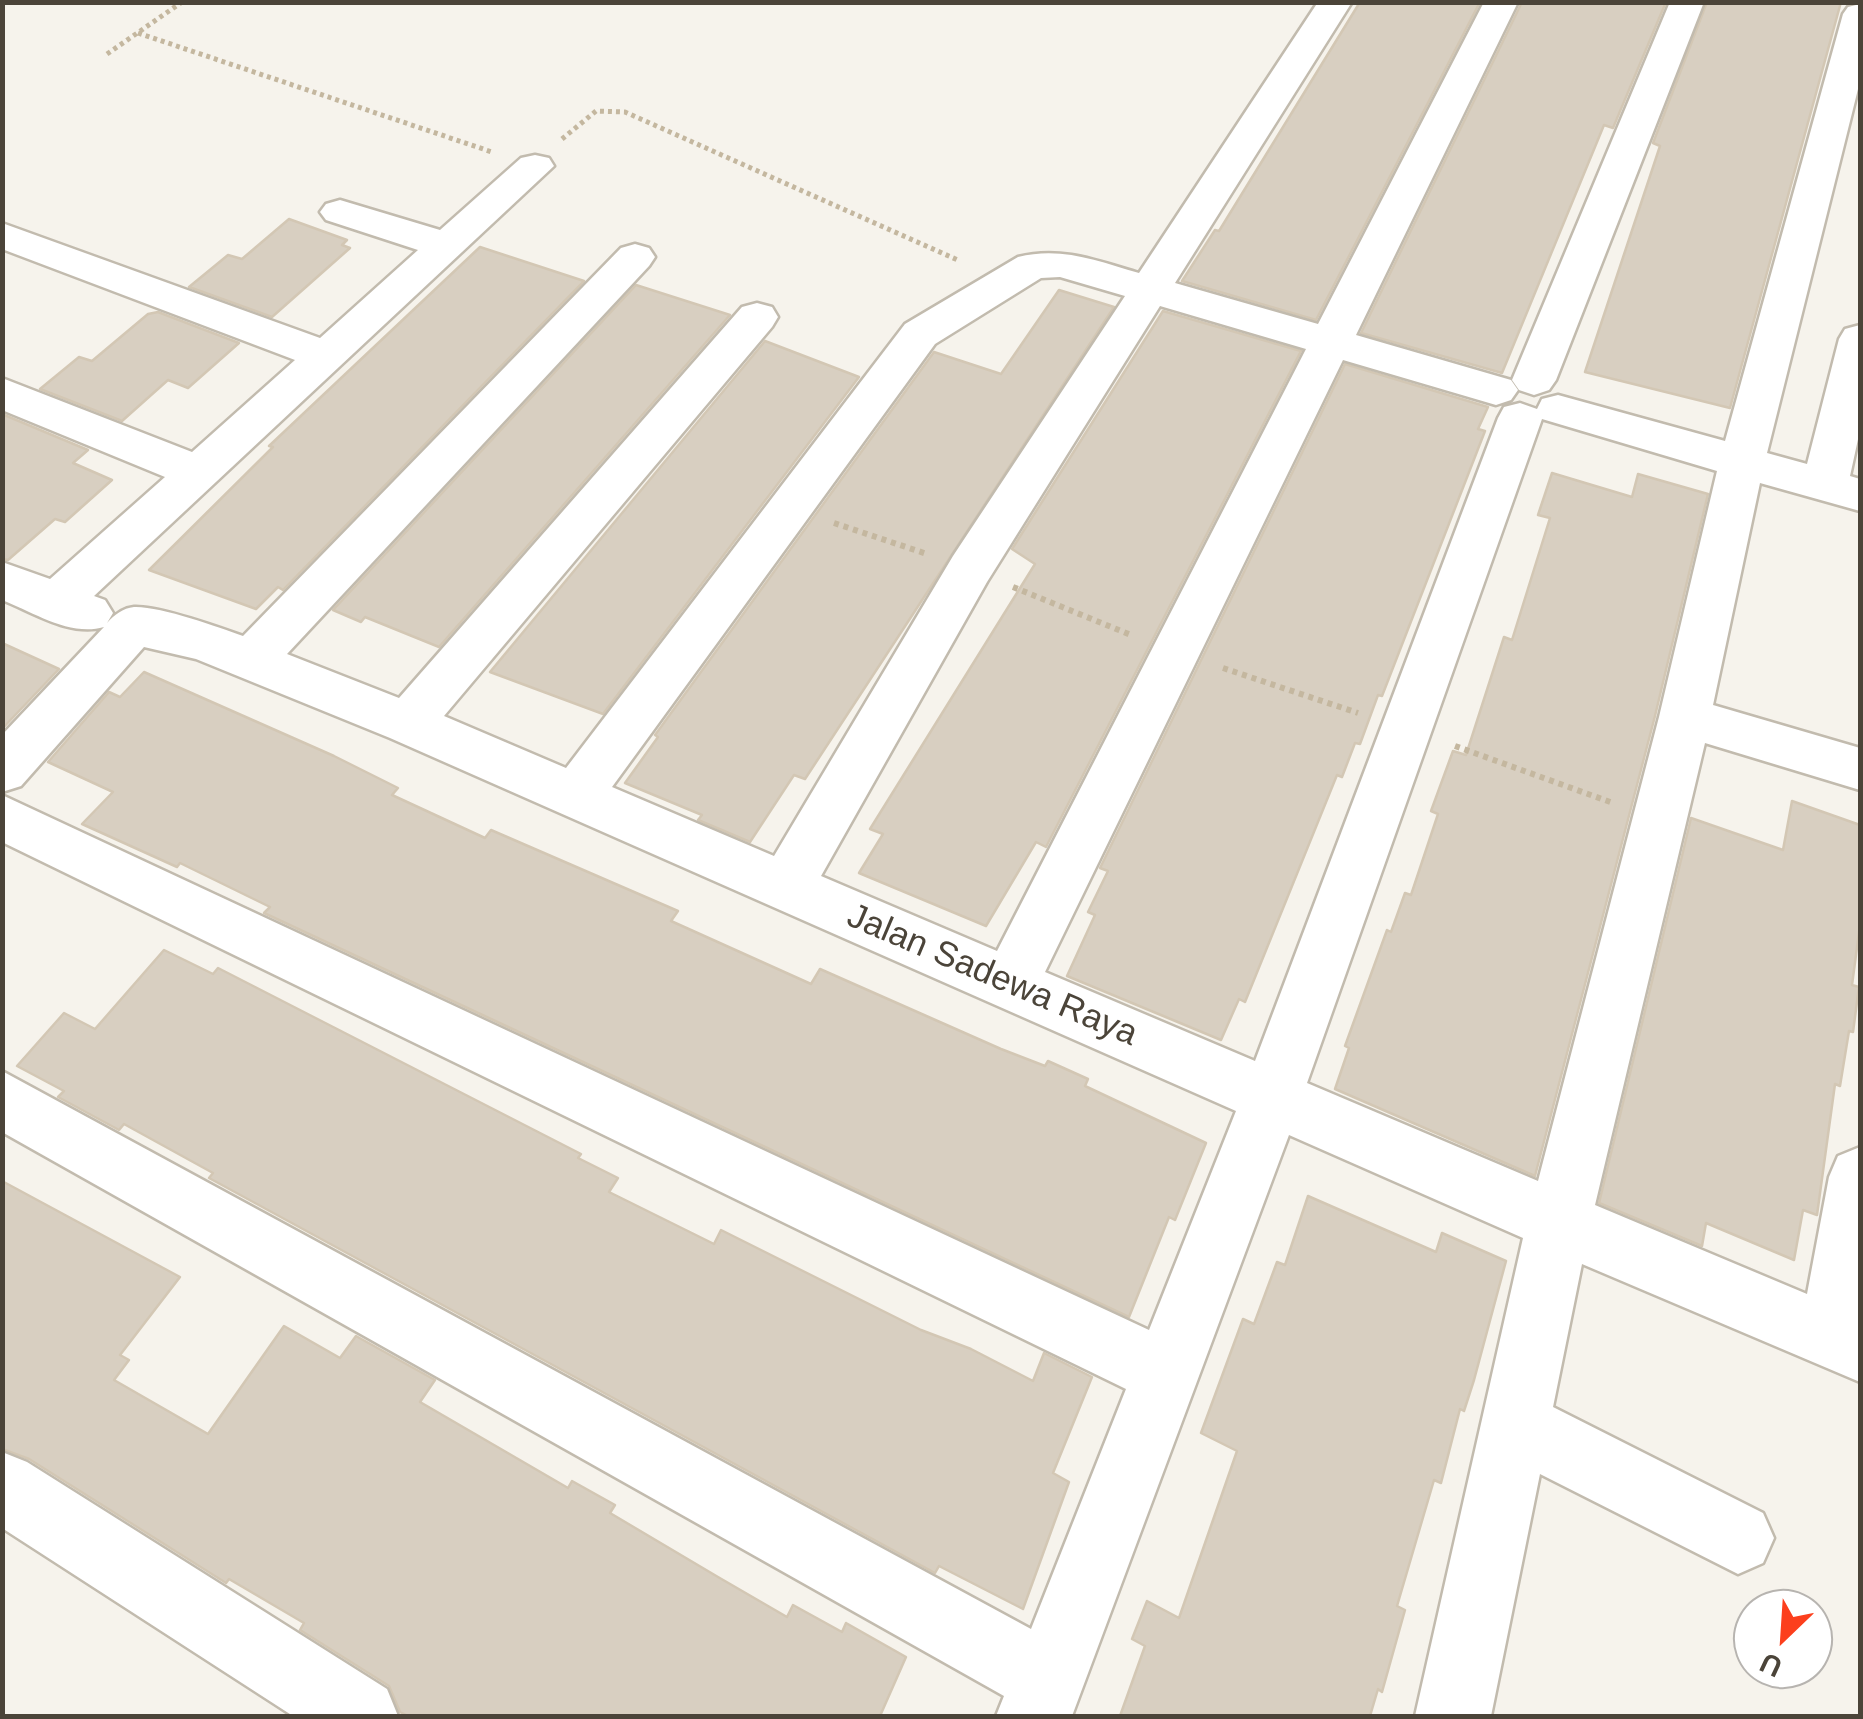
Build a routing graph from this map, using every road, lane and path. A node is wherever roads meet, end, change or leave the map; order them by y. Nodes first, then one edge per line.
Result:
1 (182, 2) edge
2 (1335, 2) edge
3 (1501, 2) edge
4 (1687, 2) edge
5 (1860, 14) edge
6 (138, 33) junction
7 (107, 54) dead end
8 (1844, 146) edge
9 (534, 166) junction
10 (340, 212) dead end
11 (2, 236) edge
12 (448, 246) junction
13 (636, 257) dead end
14 (1006, 282) junction
15 (1149, 289) junction
16 (757, 317) dead end
17 (1860, 339) edge
18 (1329, 343) junction
19 (326, 356) junction
20 (2, 393) edge
21 (1527, 399) junction
22 (1742, 462) junction
23 (197, 472) junction
24 (1843, 490) edge
25 (791, 508) junction
26 (970, 569) junction
27 (2, 580) edge
28 (55, 603) junction
29 (134, 626) junction
30 (1175, 653) junction
31 (252, 659) junction
32 (1685, 717) junction
33 (408, 723) junction
34 (1407, 729) junction
35 (1860, 768) edge
36 (2, 770) edge
37 (576, 794) junction
38 (2, 817) edge
39 (1659, 820) junction
40 (785, 888) junction
41 (1010, 983) junction
42 (1273, 1095) junction
43 (2, 1099) edge
44 (1860, 1177) edge
45 (1559, 1222) junction
46 (1846, 1343) edge
47 (1168, 1374) junction
48 (1518, 1426) junction
49 (2, 1487) edge
50 (1738, 1538) dead end
51 (1041, 1698) edge
52 (360, 1716) edge
53 (1453, 1716) edge

1 - 6 path
2 - 15 street
3 - 18 street
4 - 21 street
5 - 8 street
6 - 7 path
6 - 9 path
8 - 22 street
9 - 12 street
9 - 14 path
10 - 12 street
11 - 19 street
12 - 19 street
13 - 31 street
14 - 15 street
14 - 25 street
15 - 18 street
15 - 26 street
16 - 33 street
17 - 24 street
18 - 21 street
18 - 30 street
19 - 23 street
20 - 23 street
21 - 22 street
21 - 34 street
22 - 24 street
22 - 32 street
23 - 28 street
25 - 26 path
25 - 37 street
26 - 30 path
26 - 40 street
27 - 28 street, Jalan Sadewa Raya
28 - 29 street, Jalan Sadewa Raya
29 - 31 street, Jalan Sadewa Raya
29 - 36 street
30 - 34 path
30 - 41 street
31 - 33 street, Jalan Sadewa Raya
32 - 35 street
32 - 39 street
33 - 37 street, Jalan Sadewa Raya
34 - 39 path
34 - 42 street
37 - 40 street, Jalan Sadewa Raya
38 - 47 street
39 - 45 street
40 - 41 street, Jalan Sadewa Raya
41 - 42 street, Jalan Sadewa Raya
42 - 45 street, Jalan Sadewa Raya
42 - 47 street
43 - 51 street
44 - 46 street
45 - 46 street, Jalan Sadewa Raya
45 - 48 street
47 - 51 street
48 - 50 street
48 - 53 street
49 - 52 street

